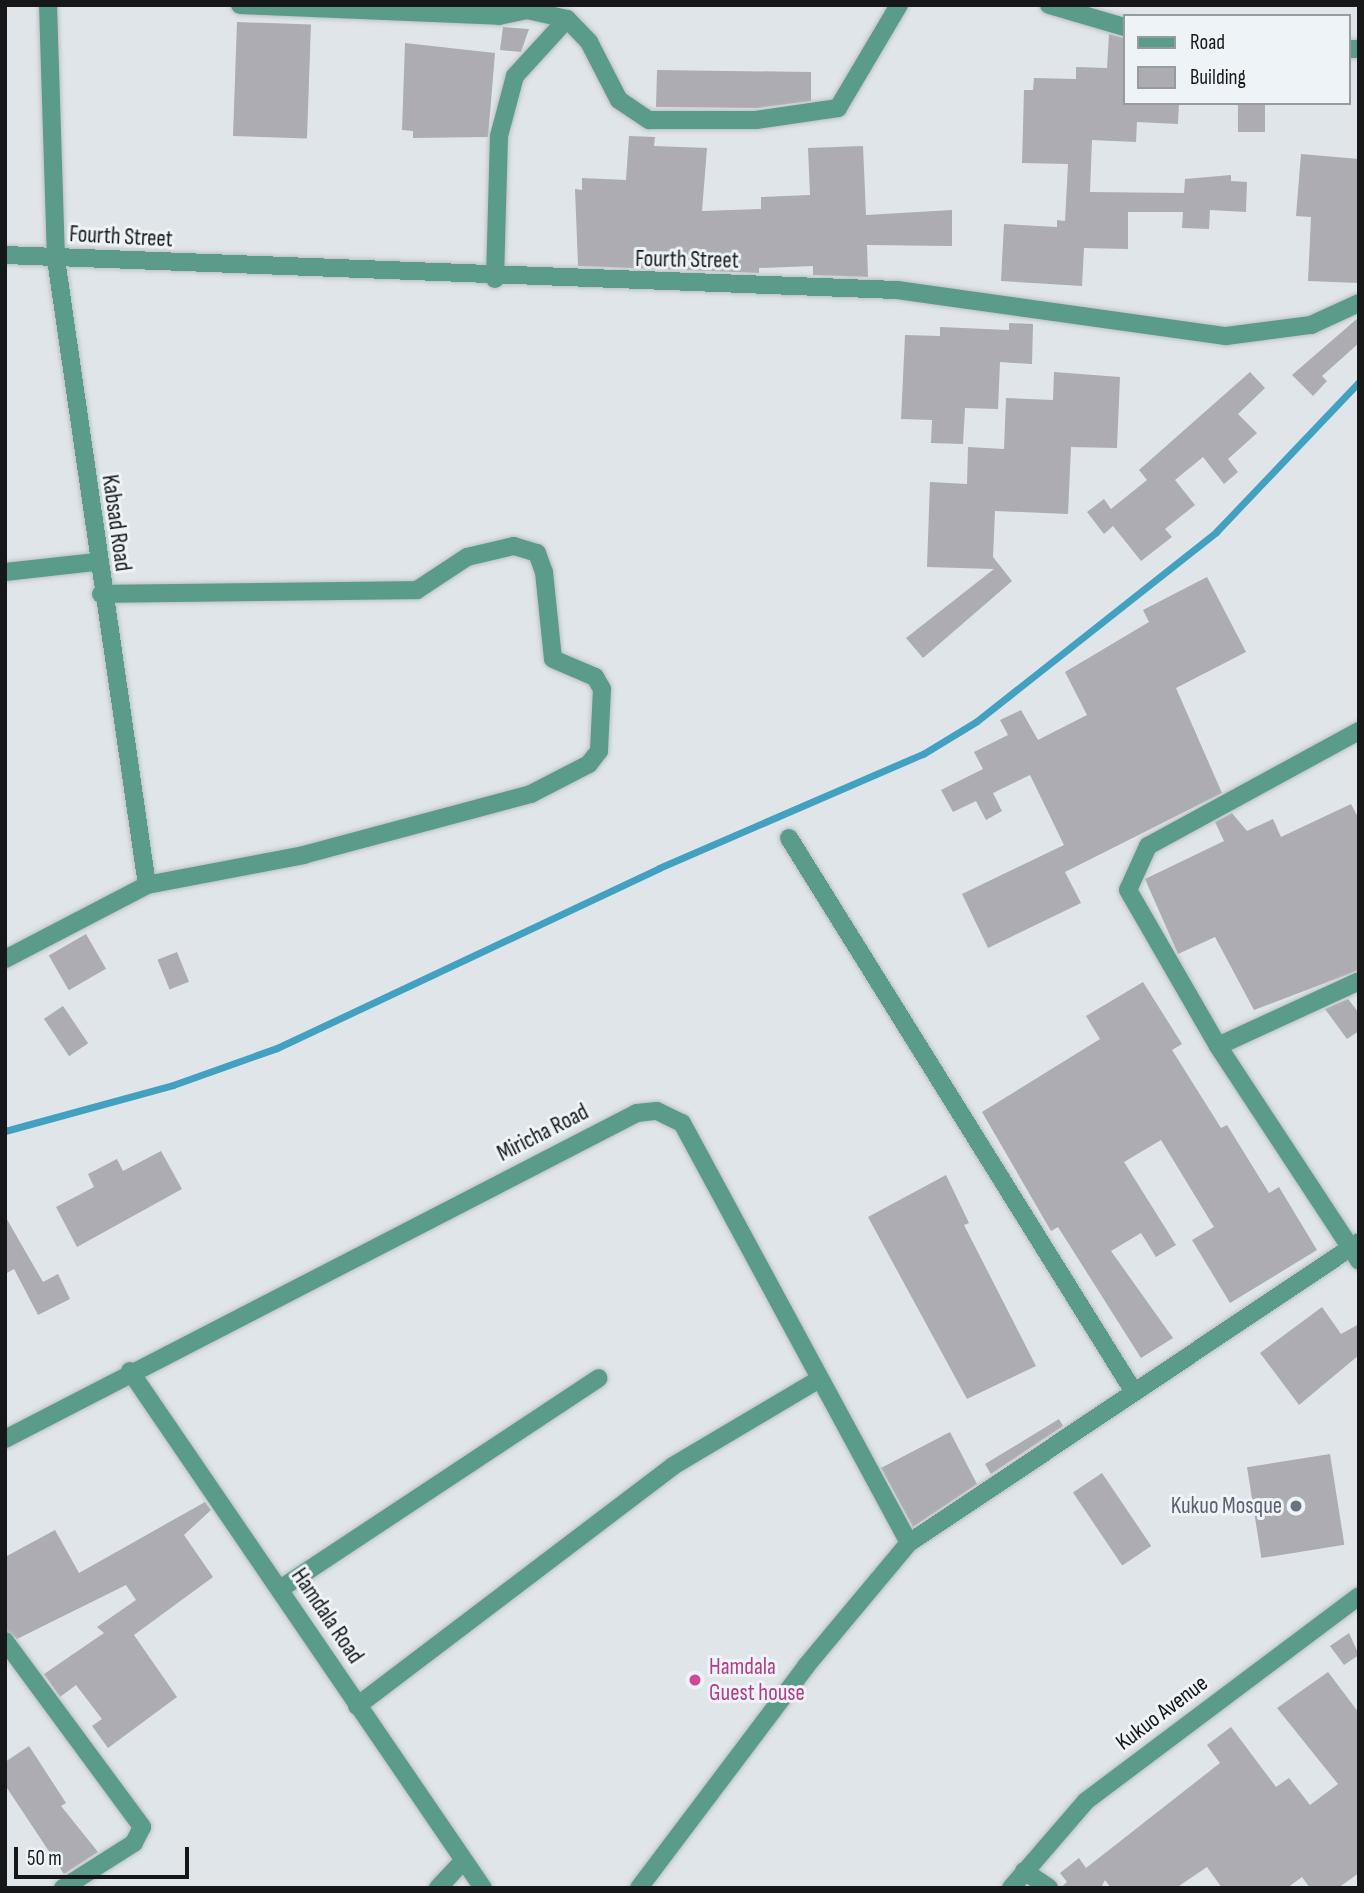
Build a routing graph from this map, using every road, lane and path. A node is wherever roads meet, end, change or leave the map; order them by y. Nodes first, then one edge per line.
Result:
1 (48, 5) edge
2 (240, 5) edge
3 (899, 5) edge
4 (1049, 5) edge
5 (567, 19) junction
6 (1122, 26) edge
7 (5, 255) edge
8 (56, 259) junction
9 (495, 279) junction
10 (1359, 303) edge
11 (96, 562) junction
12 (5, 572) edge
13 (101, 594) junction
14 (1359, 731) edge
15 (789, 838) dead end
16 (147, 885) junction
17 (5, 959) edge
18 (1359, 981) edge
19 (1218, 1046) junction
20 (1356, 1251) edge
21 (130, 1371) junction
22 (599, 1377) dead end
23 (818, 1380) junction
24 (1134, 1392) junction
25 (5, 1439) edge
26 (909, 1543) junction
27 (280, 1588) junction
28 (1359, 1595) edge
29 (5, 1641) edge
30 (357, 1706) junction
31 (461, 1863) junction
32 (1024, 1871) junction
33 (63, 1888) edge
34 (438, 1888) edge
35 (483, 1888) edge
36 (639, 1888) edge
37 (1011, 1888) edge
38 (1049, 1888) edge

1 - 8 street, Kabsad Road
2 - 5 street
3 - 5 street
4 - 6 street
5 - 9 street
7 - 8 street, Fourth Street
8 - 9 street, Fourth Street
8 - 11 street, Kabsad Road
9 - 10 street, Fourth Street
11 - 12 street
11 - 13 street, Kabsad Road
13 - 16 street, Kabsad Road
13 - 16 street
14 - 19 street
15 - 24 street
16 - 17 street
18 - 19 street
19 - 20 street
20 - 24 street
21 - 23 street, Miricha Road
21 - 25 street, Miricha Road
21 - 27 street, Hamdala Road
22 - 27 street
23 - 26 street, Miricha Road
23 - 30 street
24 - 26 street
26 - 36 street
27 - 30 street, Hamdala Road
28 - 32 street, Kukuo Avenue
29 - 33 street
30 - 31 street, Hamdala Road
31 - 34 street
31 - 35 street, Hamdala Road
32 - 37 street, Kukuo Avenue
32 - 38 street

